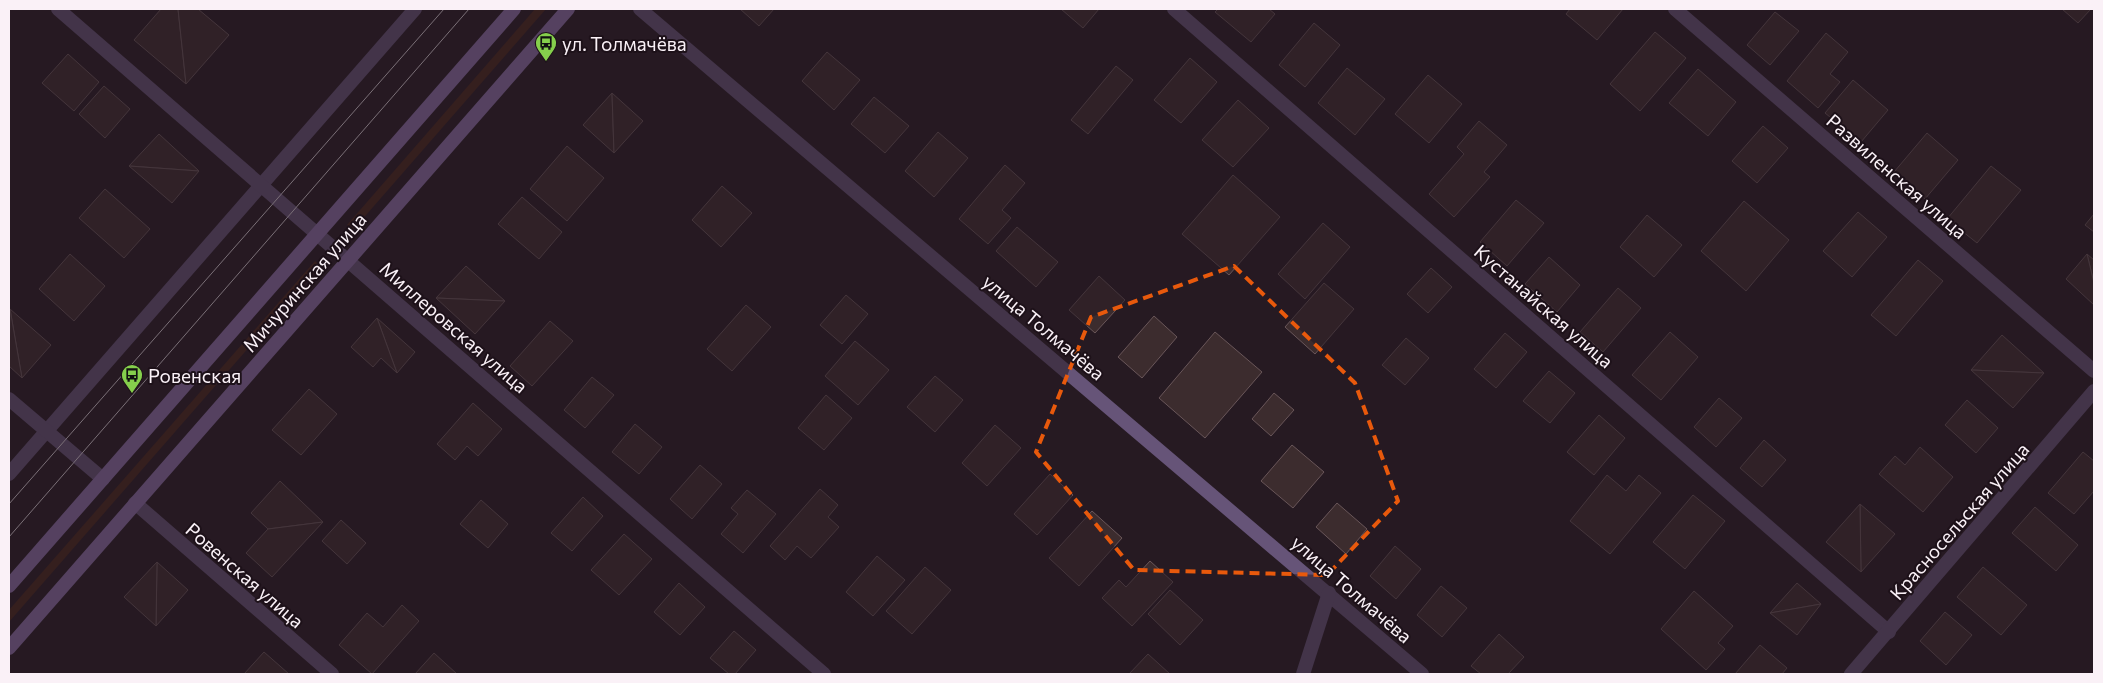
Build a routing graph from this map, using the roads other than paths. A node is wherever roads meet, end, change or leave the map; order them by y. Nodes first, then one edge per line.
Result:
1 (58, 9) edge
2 (415, 9) edge
3 (514, 9) edge
4 (568, 9) edge
5 (640, 9) edge
6 (1174, 9) edge
7 (1675, 9) edge
8 (260, 184) junction
9 (318, 234) junction
10 (349, 260) junction
11 (2094, 371) edge
12 (2094, 391) edge
13 (9, 399) edge
14 (47, 431) junction
15 (9, 474) edge
16 (103, 479) junction
17 (135, 502) junction
18 (9, 586) edge
19 (1329, 593) junction
20 (1889, 632) junction
21 (9, 648) edge
22 (332, 674) edge
23 (824, 674) edge
24 (1303, 674) edge
25 (1422, 674) edge
26 (1851, 674) edge

1 - 8 street, Миллеровская улица
2 - 8 street
3 - 9 main road, Мичуринская улица
4 - 10 main road, Мичуринская улица
5 - 19 street, улица Толмачёва
6 - 20 street, Кустанайская улица
7 - 11 street, Развиленская улица
8 - 9 street, Миллеровская улица
8 - 14 street
9 - 10 street, Миллеровская улица
9 - 16 main road, Мичуринская улица
10 - 17 main road, Мичуринская улица
10 - 23 street, Миллеровская улица
12 - 20 street, Красносельская улица
13 - 14 street
14 - 15 street
14 - 16 street
16 - 18 main road, Мичуринская улица
17 - 21 main road, Мичуринская улица
17 - 22 street, Ровенская улица
19 - 24 street
19 - 25 street, улица Толмачёва
20 - 26 street, Красносельская улица

